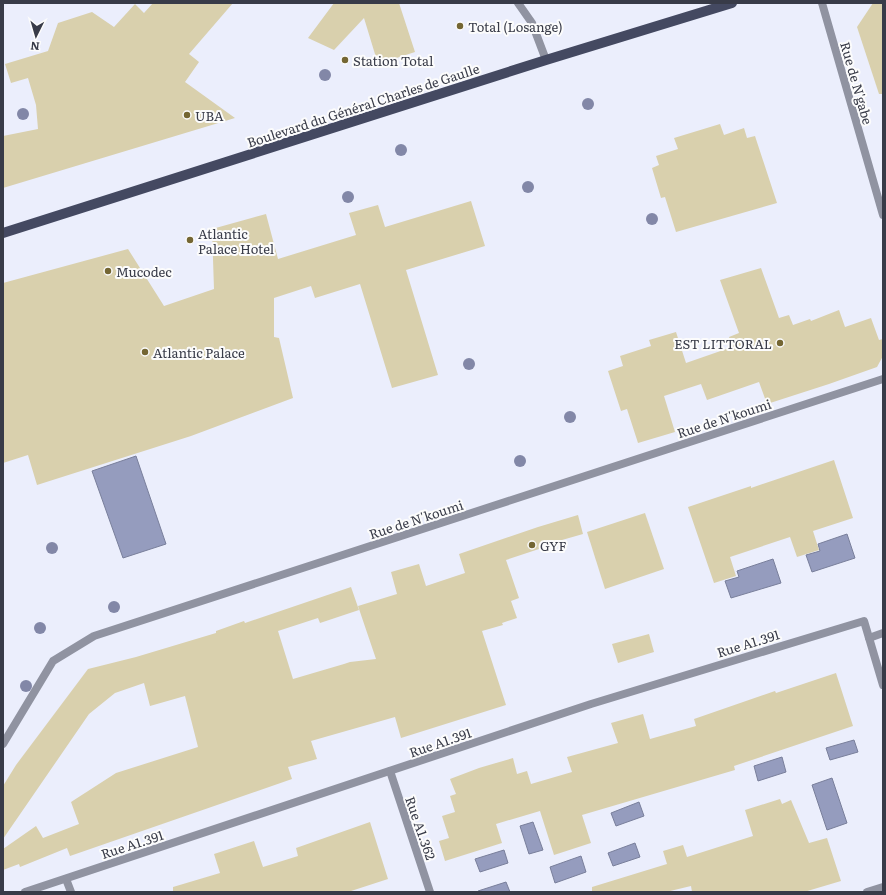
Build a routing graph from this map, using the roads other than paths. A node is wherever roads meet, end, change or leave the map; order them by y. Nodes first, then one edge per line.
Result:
1 (518, 3) edge
2 (732, 3) edge
3 (822, 3) edge
4 (546, 60) junction
5 (883, 215) edge
6 (3, 233) edge
7 (883, 379) edge
8 (883, 633) edge
9 (869, 638) junction
10 (883, 685) edge
11 (3, 744) edge
12 (390, 771) junction
13 (66, 878) junction
14 (883, 887) edge
15 (25, 892) edge
16 (71, 892) edge
17 (430, 892) edge
18 (867, 892) edge

1 - 4 street
2 - 4 main road, Boulevard du Général Charles de Gaulle
3 - 5 street, Rue de N'gabe
4 - 6 main road, Boulevard du Général Charles de Gaulle
7 - 11 street, Rue de N'koumi
8 - 9 street
9 - 10 street
9 - 12 street, Rue A1.391
12 - 13 street, Rue A1.391
12 - 17 street, Rue A1.362
13 - 15 street, Rue A1.391
13 - 16 street
14 - 18 street

